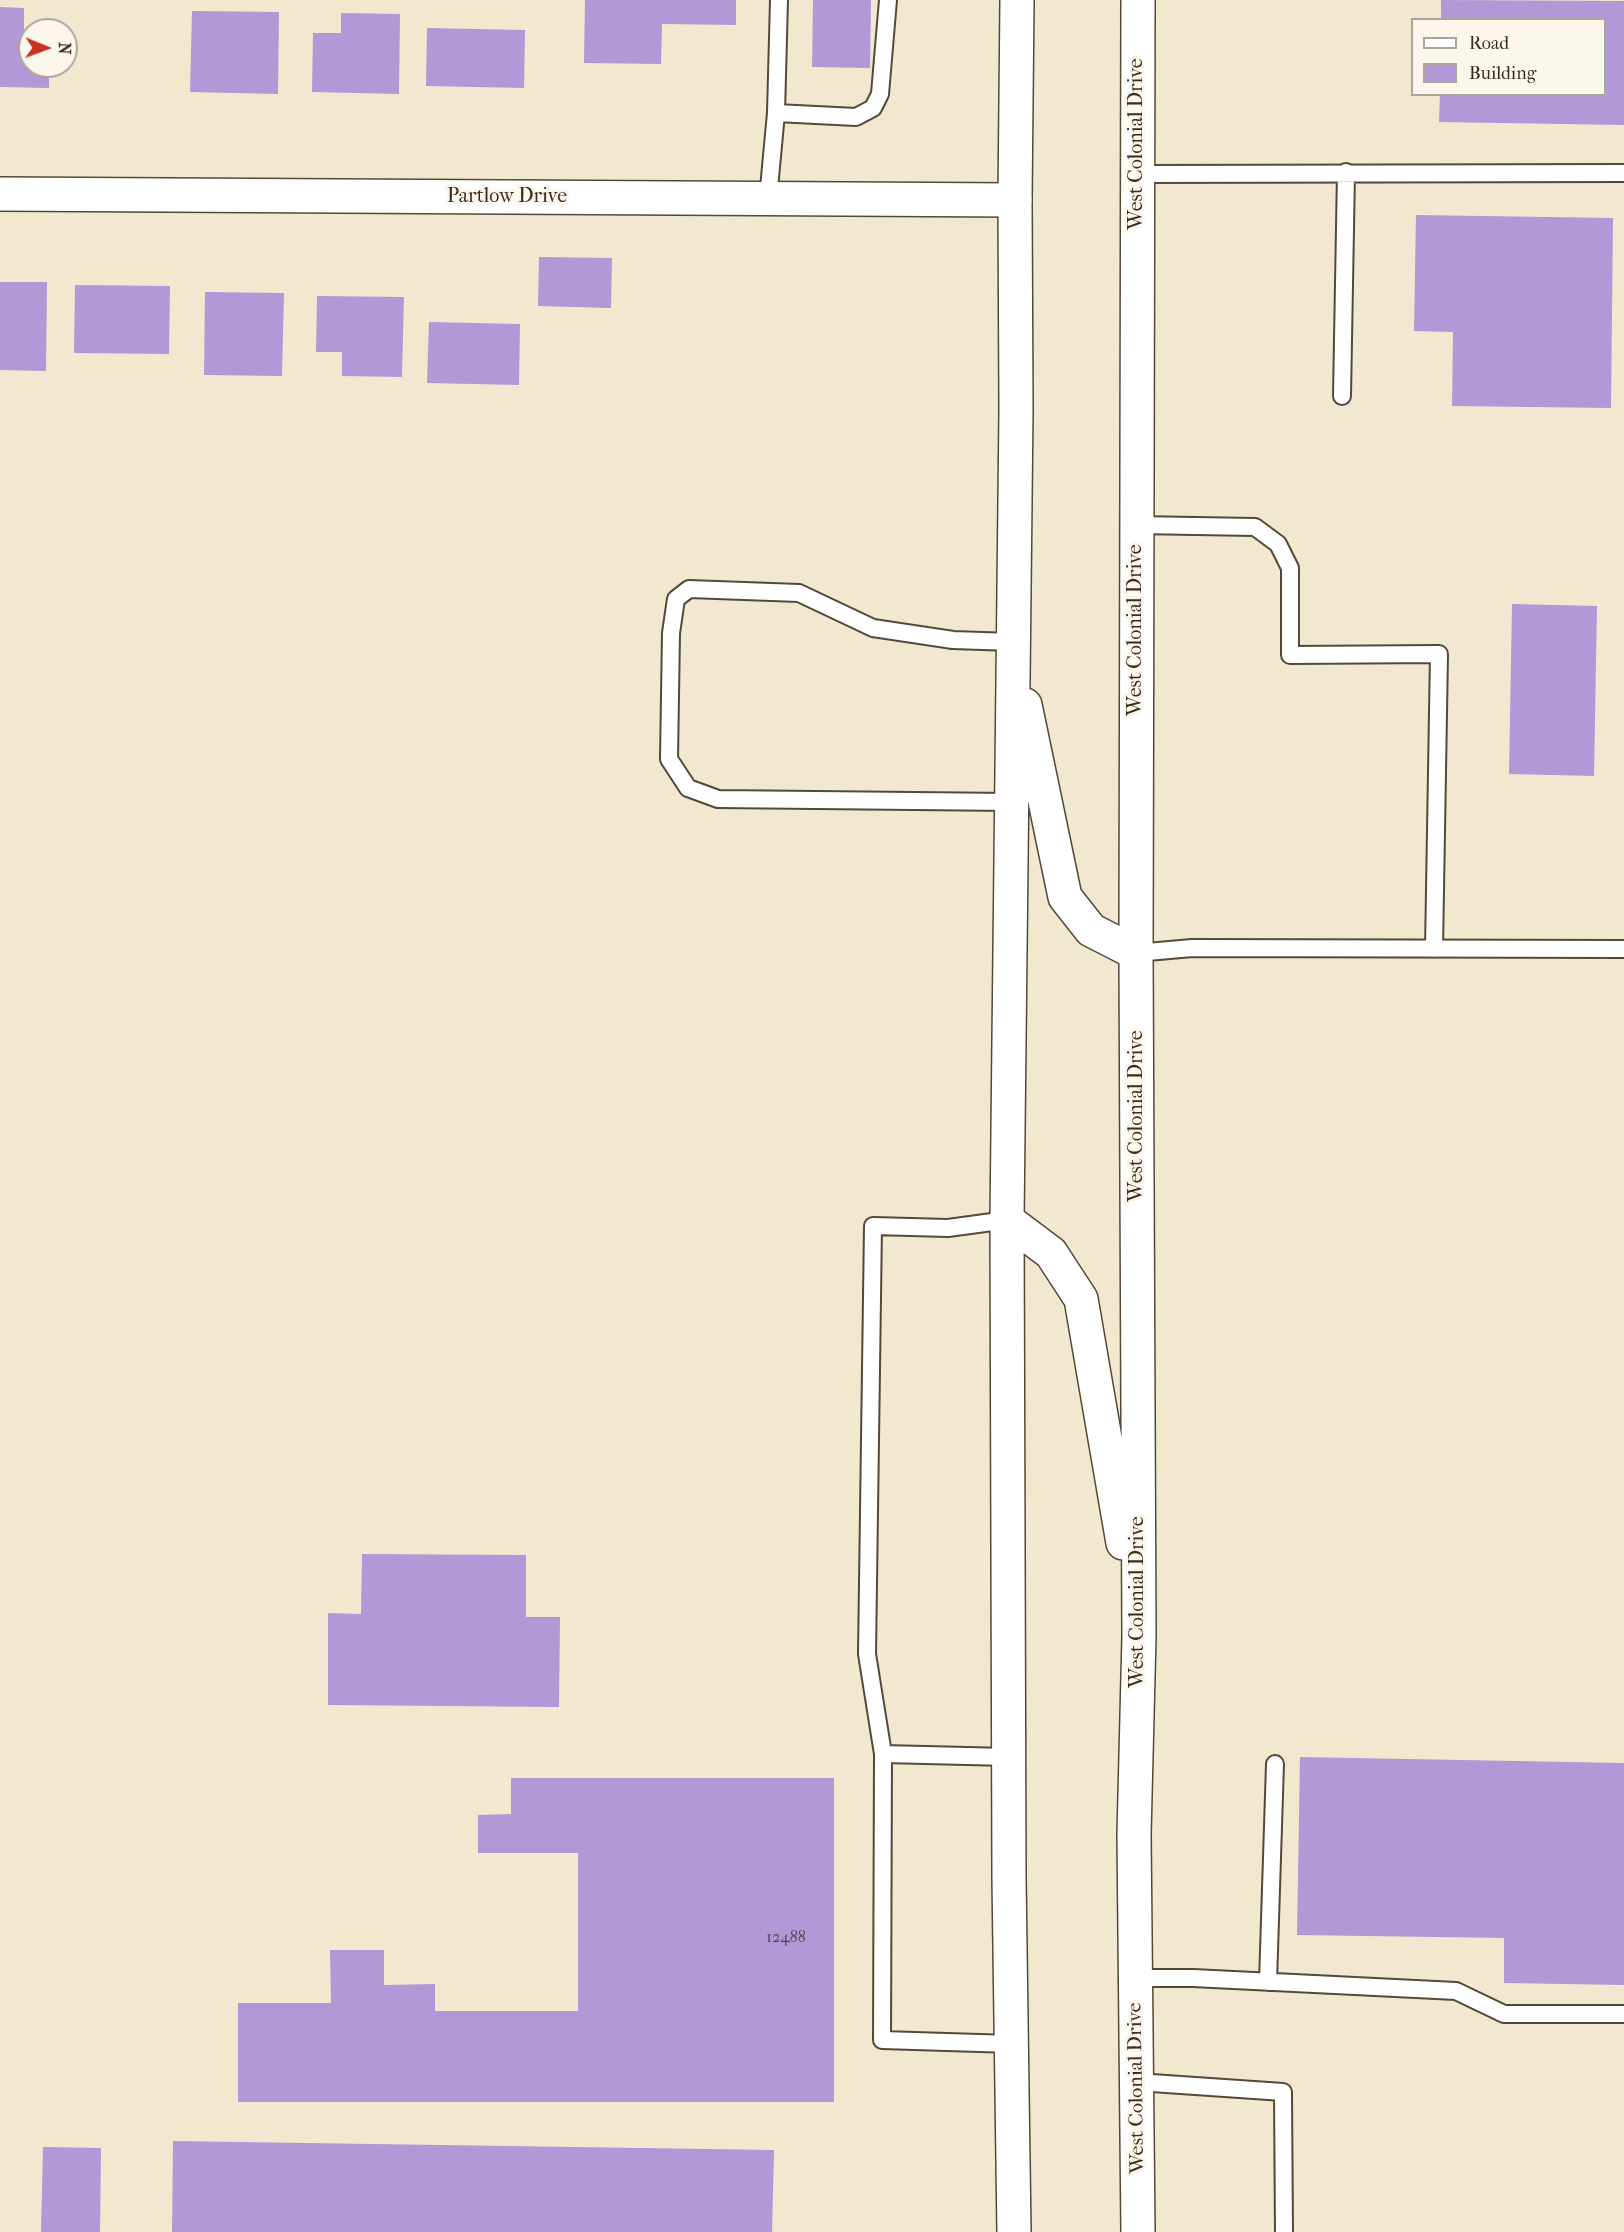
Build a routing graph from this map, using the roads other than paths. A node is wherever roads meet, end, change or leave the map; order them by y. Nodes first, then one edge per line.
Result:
1 (779, 0) edge
2 (888, 0) edge
3 (1017, 0) edge
4 (1138, 0) edge
5 (776, 113) junction
6 (1346, 172) junction
7 (1624, 173) edge
8 (1137, 174) junction
9 (0, 194) edge
10 (768, 199) junction
11 (1015, 200) junction
12 (1342, 396) dead end
13 (1136, 525) junction
14 (1012, 642) junction
15 (1011, 802) junction
16 (1434, 949) junction
17 (1624, 949) edge
18 (1136, 953) junction
19 (1007, 1220) junction
20 (1139, 1636) junction
21 (883, 1754) junction
22 (1009, 1757) junction
23 (1275, 1764) dead end
24 (1135, 1978) junction
25 (1269, 1982) junction
26 (1624, 2014) edge
27 (1012, 2044) junction
28 (1137, 2082) junction
29 (1014, 2232) edge
30 (1138, 2232) edge
31 (1284, 2232) edge

1 - 5 lane
2 - 5 lane
3 - 11 main road
4 - 8 main road, West Colonial Drive
5 - 10 lane
6 - 7 lane
6 - 8 lane
6 - 12 lane
8 - 13 main road, West Colonial Drive
9 - 10 main road, Partlow Drive
10 - 11 main road, Partlow Drive
11 - 14 main road
13 - 16 lane
13 - 18 main road, West Colonial Drive
14 - 15 main road
14 - 15 lane
14 - 18 main road
15 - 19 main road
16 - 17 lane
16 - 18 lane
18 - 20 main road, West Colonial Drive
19 - 20 main road
19 - 21 lane
19 - 22 main road
20 - 24 main road, West Colonial Drive
21 - 22 lane
21 - 27 lane
22 - 27 main road
23 - 25 lane
24 - 25 lane
24 - 28 main road, West Colonial Drive
25 - 26 lane
27 - 29 main road
28 - 30 main road, West Colonial Drive
28 - 31 lane

